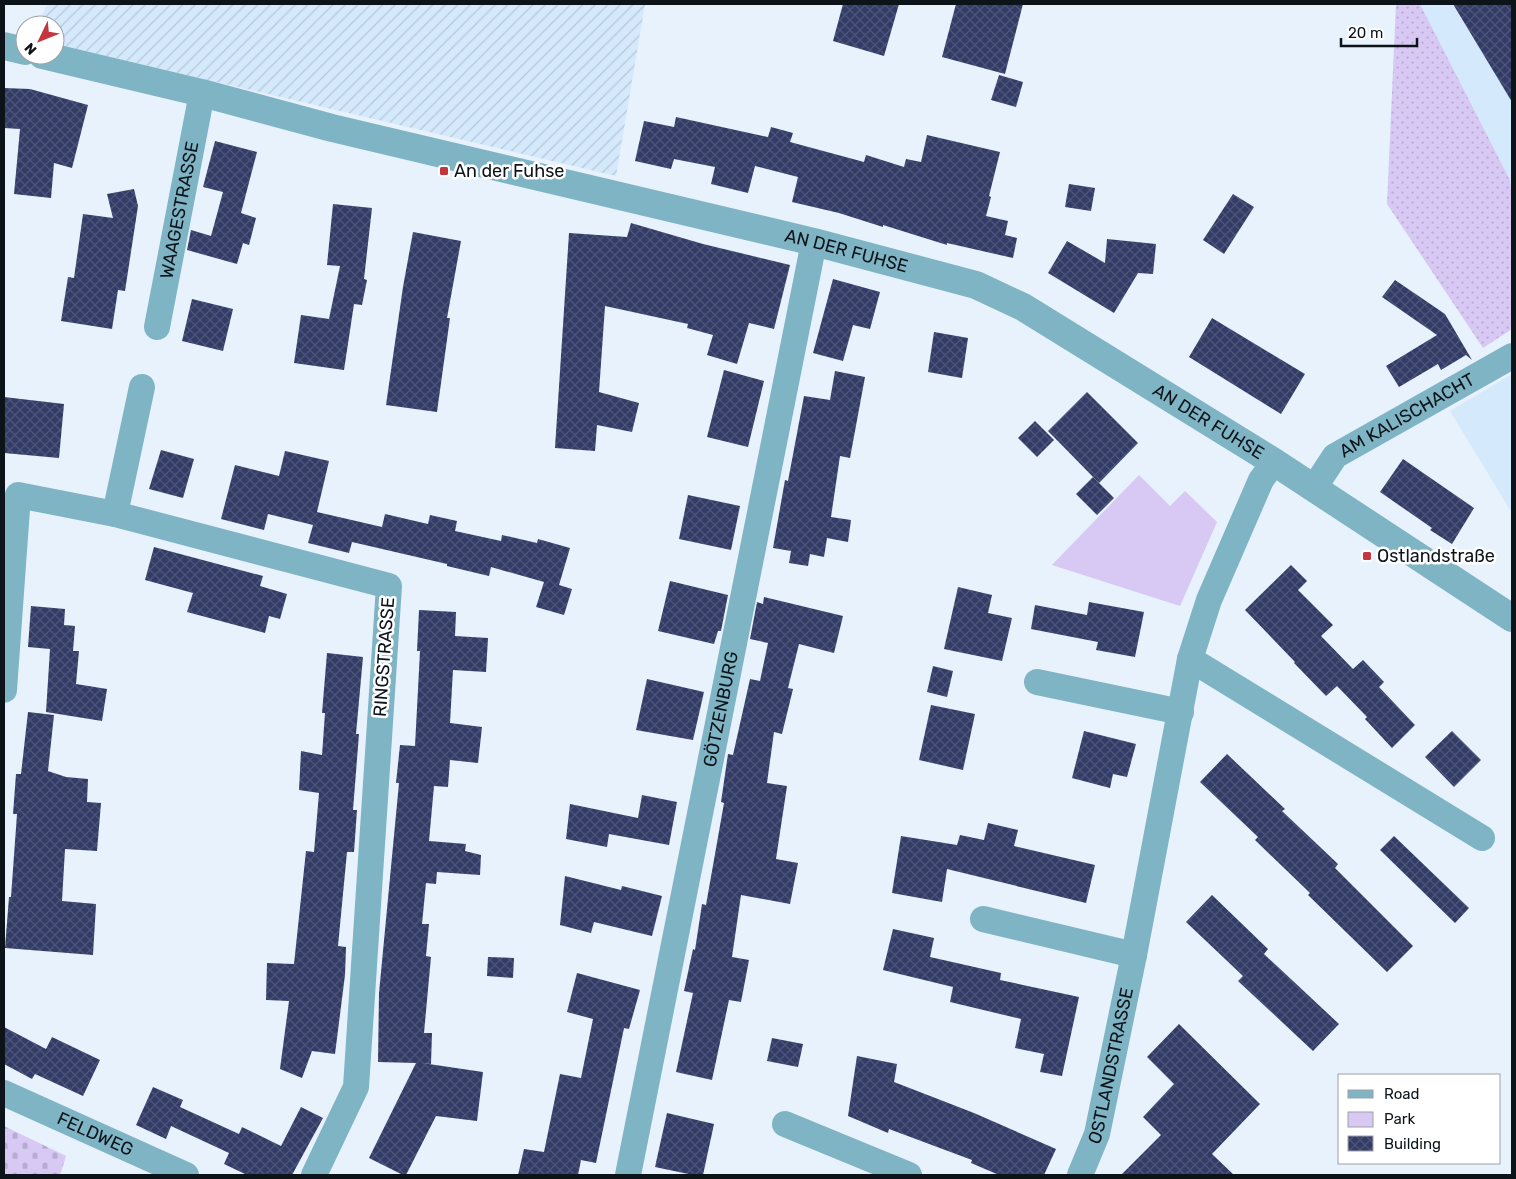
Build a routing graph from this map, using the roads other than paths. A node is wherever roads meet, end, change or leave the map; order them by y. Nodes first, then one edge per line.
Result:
1 (65, 60) edge
2 (202, 93) junction
3 (814, 242) junction
4 (157, 327) dead end
5 (1512, 356) edge
6 (142, 387) dead end
7 (1274, 462) junction
8 (1314, 488) junction
9 (115, 514) junction
10 (1512, 618) edge
11 (1190, 659) junction
12 (1038, 682) dead end
13 (4, 690) edge
14 (1181, 712) junction
15 (1482, 838) dead end
16 (983, 919) dead end
17 (1134, 955) junction
18 (4, 1093) edge
19 (785, 1124) dead end
20 (186, 1175) edge
21 (314, 1175) edge
22 (628, 1175) edge
23 (909, 1175) edge
24 (1080, 1175) edge

1 - 2 street, AN DER FUHSE
2 - 3 street, AN DER FUHSE
2 - 4 street, WAAGESTRASSE
3 - 7 street, AN DER FUHSE
3 - 22 street, GÖTZENBURG
5 - 8 street, AM KALISCHACHT
6 - 9 street
7 - 8 street, AN DER FUHSE
7 - 11 street, OSTLANDSTRASSE
8 - 10 street, AN DER FUHSE
9 - 13 street, RINGSTRASSE
9 - 21 street, RINGSTRASSE
11 - 14 street, OSTLANDSTRASSE
11 - 15 street
12 - 14 street
14 - 17 street, OSTLANDSTRASSE
16 - 17 street
17 - 24 street, OSTLANDSTRASSE
18 - 20 street, FELDWEG
19 - 23 street

